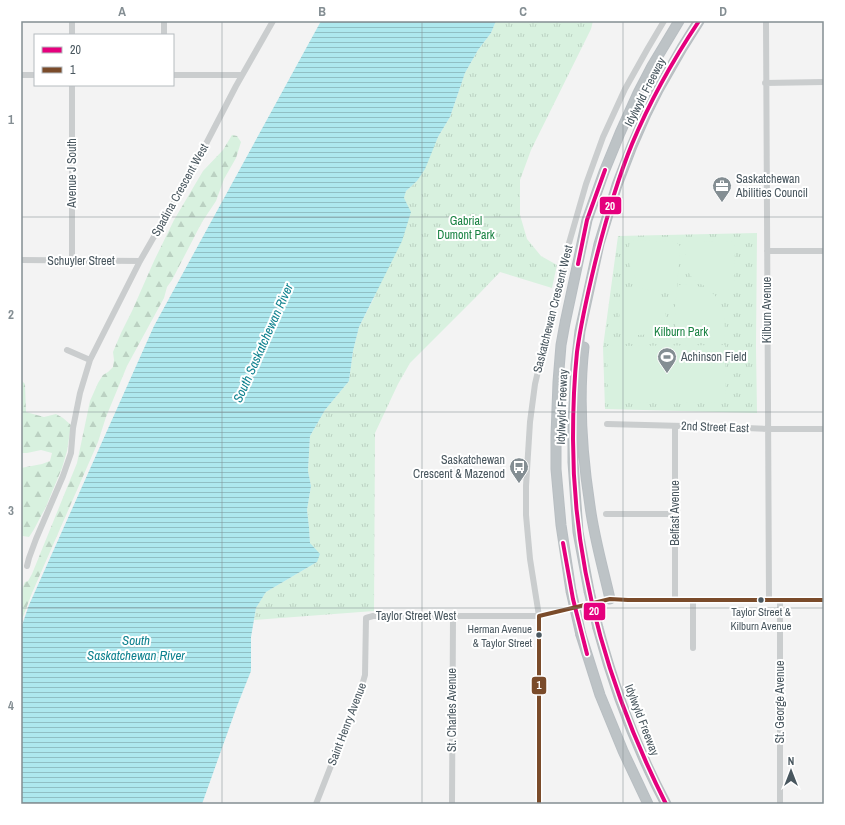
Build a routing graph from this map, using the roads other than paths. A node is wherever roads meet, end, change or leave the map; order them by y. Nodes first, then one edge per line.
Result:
1 (72, 21) edge
2 (164, 21) edge
3 (273, 21) edge
4 (664, 21) edge
5 (679, 21) edge
6 (699, 21) edge
7 (766, 21) edge
8 (72, 34) edge
9 (164, 34) edge
10 (21, 75) edge
11 (34, 75) edge
12 (174, 75) edge
13 (242, 75) junction
14 (824, 82) edge
15 (765, 83) junction
16 (72, 86) edge
17 (599, 244) junction
18 (767, 251) junction
19 (824, 251) edge
20 (21, 260) edge
21 (72, 260) junction
22 (140, 261) junction
23 (67, 350) dead end
24 (90, 360) junction
25 (607, 424) dead end
26 (675, 426) junction
27 (768, 429) junction
28 (824, 430) edge
29 (606, 514) dead end
30 (675, 514) junction
31 (27, 566) dead end
32 (610, 599) junction
33 (675, 600) junction
34 (693, 600) junction
35 (769, 600) junction
36 (780, 600) junction
37 (824, 600) edge
38 (453, 616) junction
39 (539, 616) junction
40 (366, 618) joint
41 (693, 648) dead end
42 (316, 804) edge
43 (452, 804) edge
44 (539, 804) edge
45 (648, 804) edge
46 (666, 804) edge
47 (780, 804) edge

1 - 8 street
2 - 9 street
3 - 13 street, Spadina Crescent West
4 - 39 street, Saskatchewan Crescent West
5 - 45 highway, Idylwyld Freeway, bridge
6 - 17 highway, Idylwyld Freeway
7 - 15 street, Kilburn Avenue
10 - 11 street
12 - 13 street
13 - 22 street, Spadina Crescent West
14 - 15 street
15 - 18 street, Kilburn Avenue
16 - 21 street, Avenue J South
17 - 32 highway
17 - 46 highway, Idylwyld Freeway, bridge
18 - 19 street
18 - 27 street, Kilburn Avenue
20 - 21 street, Schuyler Street
21 - 22 street, Schuyler Street
22 - 24 street, Spadina Crescent West
23 - 24 street
24 - 31 street, Spadina Crescent West
25 - 26 street, 2nd Street East
26 - 27 street, 2nd Street East
26 - 30 street, Belfast Avenue
27 - 28 street, 2nd Street East
27 - 35 street, Kilburn Avenue
29 - 30 street
30 - 33 street, Belfast Avenue
32 - 33 street, Taylor Street West
32 - 39 street, Taylor Street West
33 - 34 street, Taylor Street West
34 - 35 street, Taylor Street West
34 - 41 street
35 - 36 street, Taylor Street West
36 - 37 street, Taylor Street West
36 - 47 street, St. George Avenue
38 - 39 street, Taylor Street West
38 - 40 street, Taylor Street West
38 - 43 street, St. Charles Avenue
39 - 44 street, Saskatchewan Crescent West
40 - 42 street, Saint Henry Avenue

